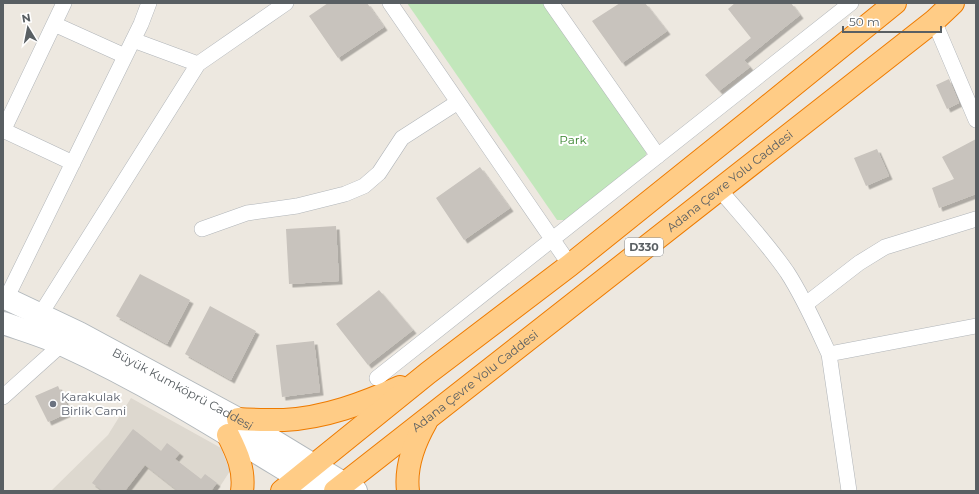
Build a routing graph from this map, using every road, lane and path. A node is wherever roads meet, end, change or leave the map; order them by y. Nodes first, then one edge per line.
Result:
1 (64, 3) edge
2 (149, 3) edge
3 (286, 3) edge
4 (390, 3) edge
5 (551, 3) edge
6 (851, 3) edge
7 (895, 3) edge
8 (953, 3) edge
9 (934, 21) junction
10 (54, 24) junction
11 (133, 40) junction
12 (125, 56) junction
13 (198, 64) junction
14 (458, 102) junction
15 (976, 120) edge
16 (3, 130) edge
17 (658, 156) junction
18 (73, 162) junction
19 (719, 189) junction
20 (976, 219) edge
21 (202, 229) dead end
22 (553, 240) junction
23 (570, 265) junction
24 (4, 298) edge
25 (806, 304) junction
26 (40, 315) junction
27 (3, 323) edge
28 (976, 326) edge
29 (62, 344) junction
30 (829, 354) junction
31 (428, 373) junction
32 (377, 378) dead end
33 (3, 397) edge
34 (429, 416) junction
35 (233, 427) junction
36 (298, 478) edge
37 (345, 489) edge
38 (411, 490) edge
39 (242, 491) edge
40 (320, 491) edge
41 (849, 491) edge

1 - 10 street
2 - 11 street
3 - 13 street
4 - 14 street
5 - 17 street
6 - 17 street
7 - 23 highway, D330
8 - 9 highway, Adana Çevre Yolu Caddesi / D330
9 - 15 street
9 - 19 highway, Adana Çevre Yolu Caddesi / D330
10 - 12 street
10 - 16 street
11 - 12 street
11 - 13 street
12 - 18 street
13 - 26 street
14 - 21 street
14 - 22 street
16 - 18 street
17 - 22 street
18 - 24 street
19 - 25 street
19 - 34 highway, Adana Çevre Yolu Caddesi / D330
20 - 25 street
22 - 23 street
22 - 32 street
23 - 31 highway, D330
24 - 26 main road, Büyük Kumköprü Caddesi
25 - 30 street
26 - 35 main road, Büyük Kumköprü Caddesi
27 - 29 main road, Büyük Kumköprü Caddesi
28 - 30 street
29 - 33 street
29 - 35 main road, Büyük Kumköprü Caddesi
30 - 41 street
31 - 35 highway
31 - 36 highway, D330
34 - 37 highway, Adana Çevre Yolu Caddesi / D330
34 - 38 highway
35 - 36 main road, Büyük Kumköprü Caddesi
35 - 39 highway
36 - 37 main road, Büyük Kumköprü Caddesi
36 - 40 main road, Büyük Kumköprü Caddesi

